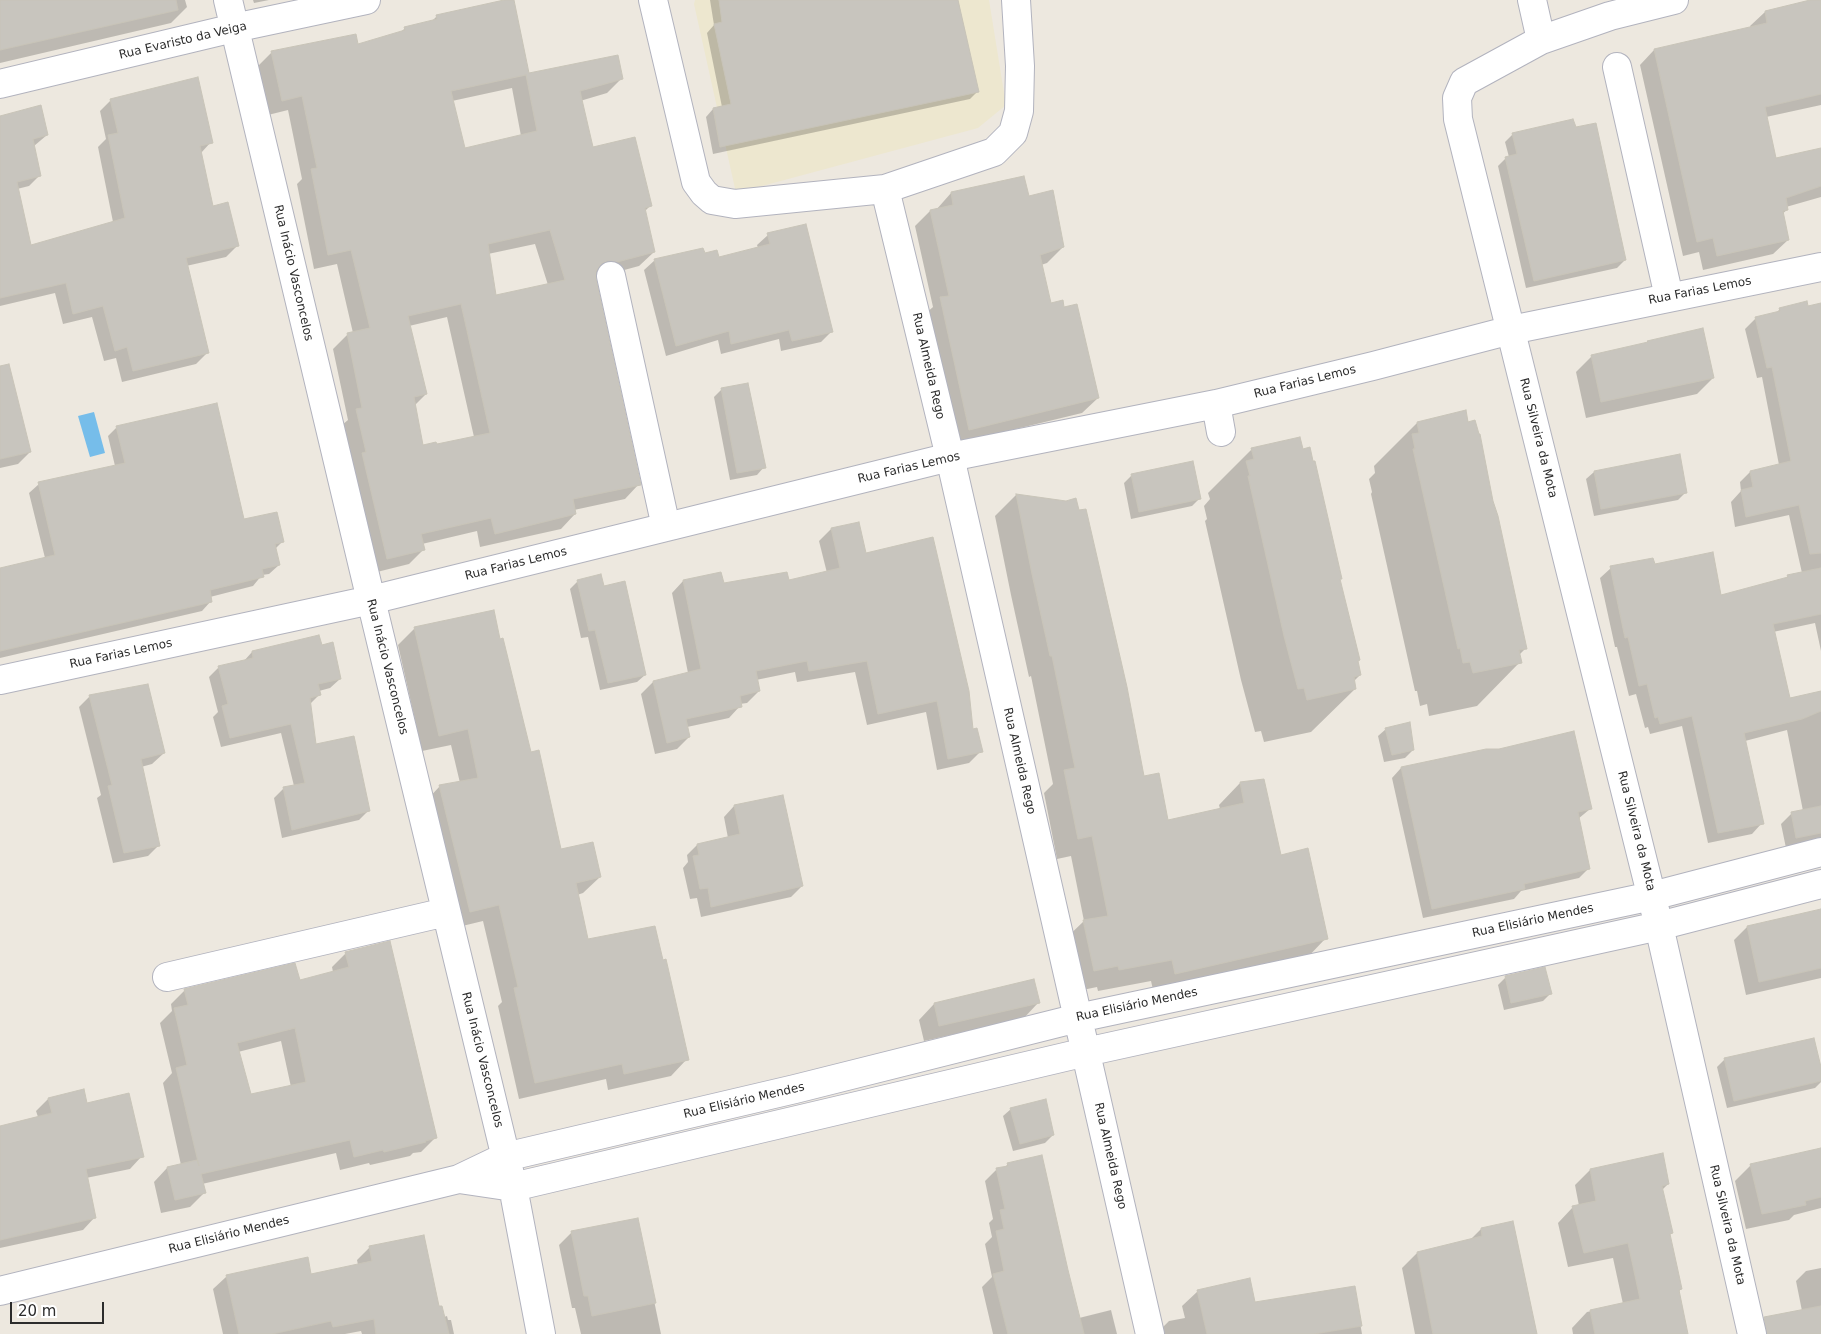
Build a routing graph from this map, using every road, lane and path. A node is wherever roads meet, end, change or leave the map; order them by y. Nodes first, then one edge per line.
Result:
1 (228, 0) edge
2 (366, 0) edge
3 (653, 0) edge
4 (1016, 0) edge
5 (1532, 0) edge
6 (1674, 0) edge
7 (1609, 8) edge
8 (234, 28) junction
9 (1541, 40) junction
10 (1617, 67) dead end
11 (0, 84) edge
12 (886, 189) junction
13 (1821, 267) edge
14 (611, 276) dead end
15 (1669, 298) junction
16 (1511, 330) junction
17 (1216, 404) junction
18 (1221, 432) dead end
19 (950, 457) junction
20 (666, 527) junction
21 (371, 600) junction
22 (0, 680) edge
23 (1821, 852) edge
24 (1821, 884) edge
25 (1652, 896) junction
26 (446, 912) junction
27 (1659, 926) junction
28 (1382, 953) junction
29 (167, 976) dead end
30 (1390, 985) junction
31 (1078, 1018) junction
32 (1086, 1052) junction
33 (819, 1083) junction
34 (827, 1113) junction
35 (504, 1157) junction
36 (459, 1179) junction
37 (513, 1187) junction
38 (0, 1291) edge
39 (541, 1334) edge
40 (1150, 1334) edge
41 (1752, 1334) edge

1 - 8 street, Rua Inácio Vasconcelos
2 - 8 street, Rua Evaristo da Veiga
3 - 12 street
4 - 12 street
5 - 9 street
6 - 7 street, Rua Silveira da Mota
7 - 9 street, Rua Silveira da Mota
8 - 11 street, Rua Evaristo da Veiga
8 - 21 street, Rua Inácio Vasconcelos
9 - 16 street, Rua Silveira da Mota
10 - 15 street
12 - 19 street, Rua Almeida Rego
13 - 15 street, Rua Farias Lemos
14 - 20 street
15 - 16 street, Rua Farias Lemos
16 - 17 street, Rua Farias Lemos
16 - 25 street, Rua Silveira da Mota
17 - 18 street
17 - 19 street, Rua Farias Lemos
19 - 20 street, Rua Farias Lemos
19 - 31 street, Rua Almeida Rego
20 - 21 street, Rua Farias Lemos
21 - 22 street, Rua Farias Lemos
21 - 26 street, Rua Inácio Vasconcelos
23 - 25 street, Rua Elisiário Mendes
24 - 27 street, Rua Elisiário Mendes
25 - 27 street, Rua Silveira da Mota
25 - 28 street, Rua Elisiário Mendes
26 - 29 street
26 - 35 street, Rua Inácio Vasconcelos
27 - 30 street, Rua Elisiário Mendes
27 - 41 street, Rua Silveira da Mota
28 - 30 street
28 - 31 street, Rua Elisiário Mendes
30 - 32 street, Rua Elisiário Mendes
31 - 32 street, Rua Almeida Rego
31 - 33 street, Rua Elisiário Mendes
32 - 34 street, Rua Elisiário Mendes
32 - 40 street, Rua Almeida Rego
33 - 34 street
33 - 35 street, Rua Elisiário Mendes
34 - 37 street, Rua Elisiário Mendes
35 - 36 street, Rua Elisiário Mendes
35 - 37 street, Rua Inácio Vasconcelos
36 - 37 street, Rua Elisiário Mendes
36 - 38 street, Rua Elisiário Mendes
37 - 39 street, Rua Inácio Vasconcelos

